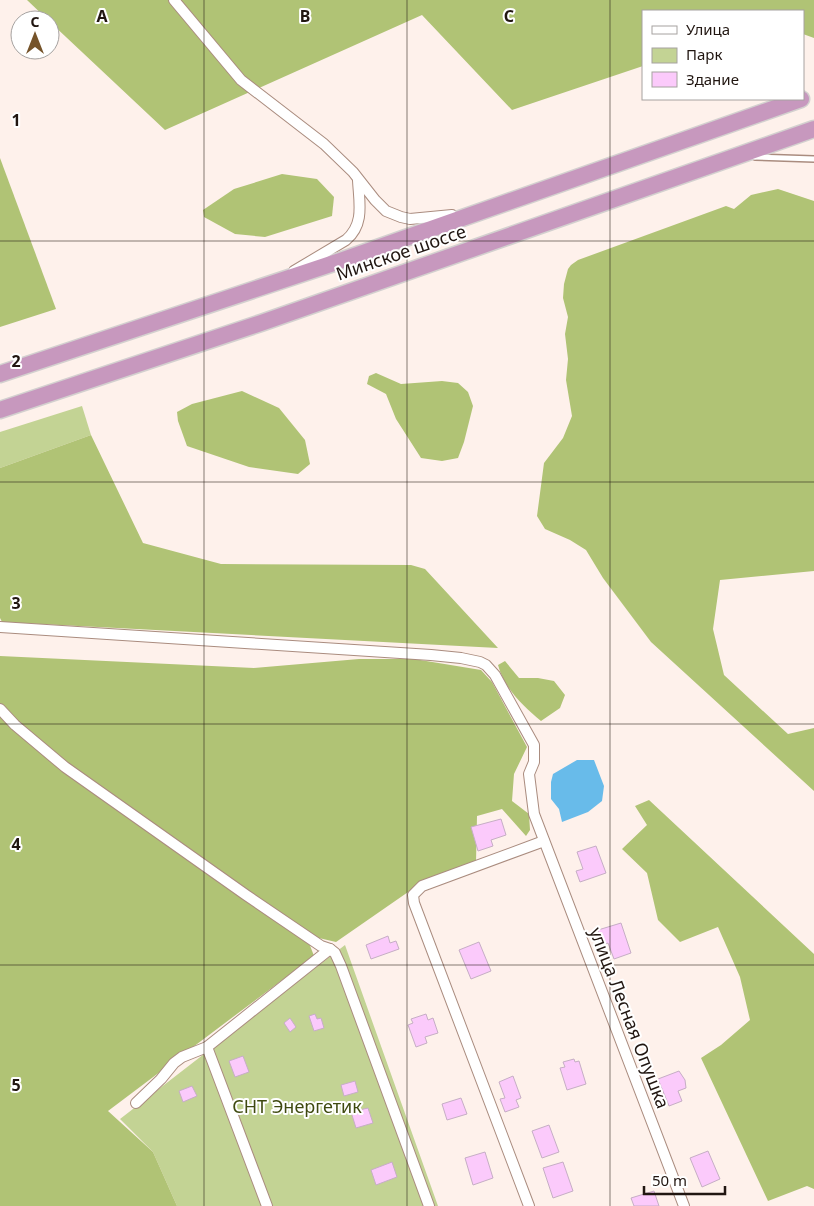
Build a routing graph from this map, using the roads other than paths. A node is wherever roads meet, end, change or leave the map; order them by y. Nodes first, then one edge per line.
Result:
1 (174, 0) edge
2 (796, 100) edge
3 (814, 129) edge
4 (737, 156) junction
5 (814, 159) edge
6 (358, 180) junction
7 (480, 211) junction
8 (277, 283) junction
9 (0, 374) edge
10 (0, 410) edge
11 (0, 627) edge
12 (0, 709) edge
13 (544, 841) junction
14 (330, 949) junction
15 (206, 1046) junction
16 (136, 1102) dead end
17 (267, 1206) edge
18 (429, 1206) edge
19 (529, 1206) edge
20 (684, 1206) edge

1 - 6 street
2 - 7 highway, Минское шоссе
3 - 4 highway, Минское шоссе
4 - 5 lane
4 - 10 highway, Минское шоссе
6 - 7 street
6 - 8 street
7 - 8 highway, Минское шоссе
8 - 9 highway, Минское шоссе
11 - 13 street, улица Лесная Опушка
12 - 14 street
13 - 19 street
13 - 20 street, улица Лесная Опушка
14 - 15 street
14 - 18 street
15 - 16 street
15 - 17 street

